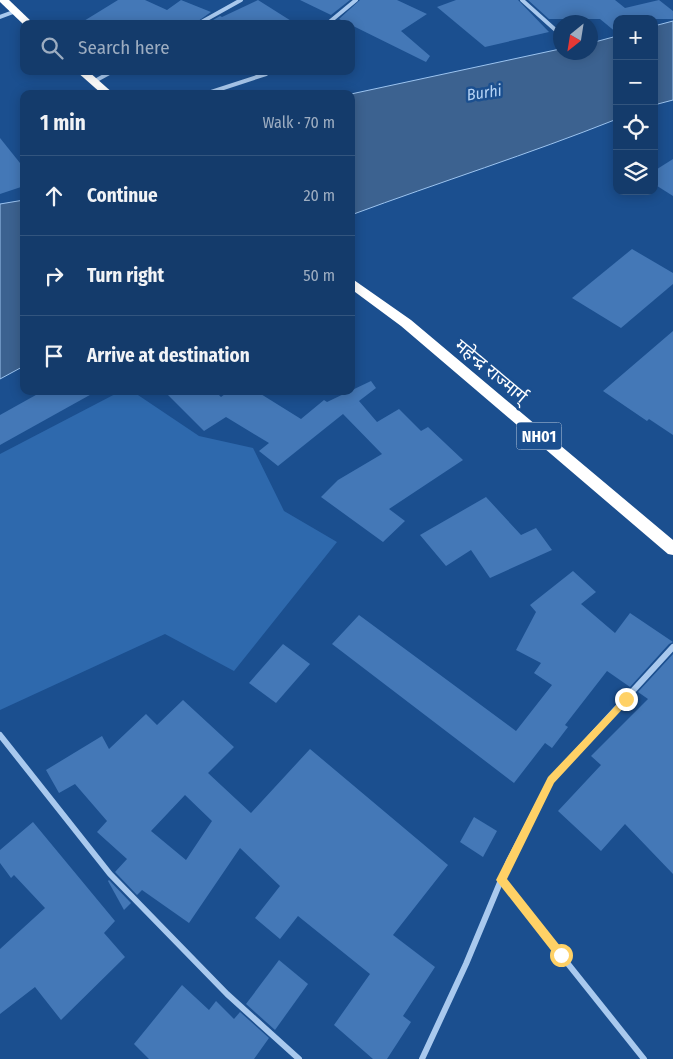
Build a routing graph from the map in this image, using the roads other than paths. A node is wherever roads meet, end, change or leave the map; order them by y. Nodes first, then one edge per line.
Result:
1 (3, 0) edge
2 (241, 0) edge
3 (356, 0) edge
4 (522, 0) edge
5 (16, 11) junction
6 (0, 17) edge
7 (25, 20) edge
8 (205, 20) edge
9 (333, 20) edge
10 (553, 28) edge
11 (85, 75) edge
12 (106, 75) edge
13 (263, 75) edge
14 (93, 82) junction
15 (104, 90) edge
16 (217, 90) edge
17 (355, 285) edge
18 (673, 549) edge
19 (673, 647) edge
20 (0, 735) edge
21 (501, 880) junction
22 (299, 1059) edge
23 (422, 1059) edge
24 (644, 1059) edge

1 - 5 highway
2 - 8 street
3 - 9 street
4 - 10 street
5 - 6 street
5 - 7 highway
11 - 14 highway
12 - 14 street
13 - 16 street
14 - 15 highway
17 - 18 highway, महेन्द्र राज्मार्ग् / NH01
19 - 21 street
20 - 22 street
21 - 23 street
21 - 24 street

